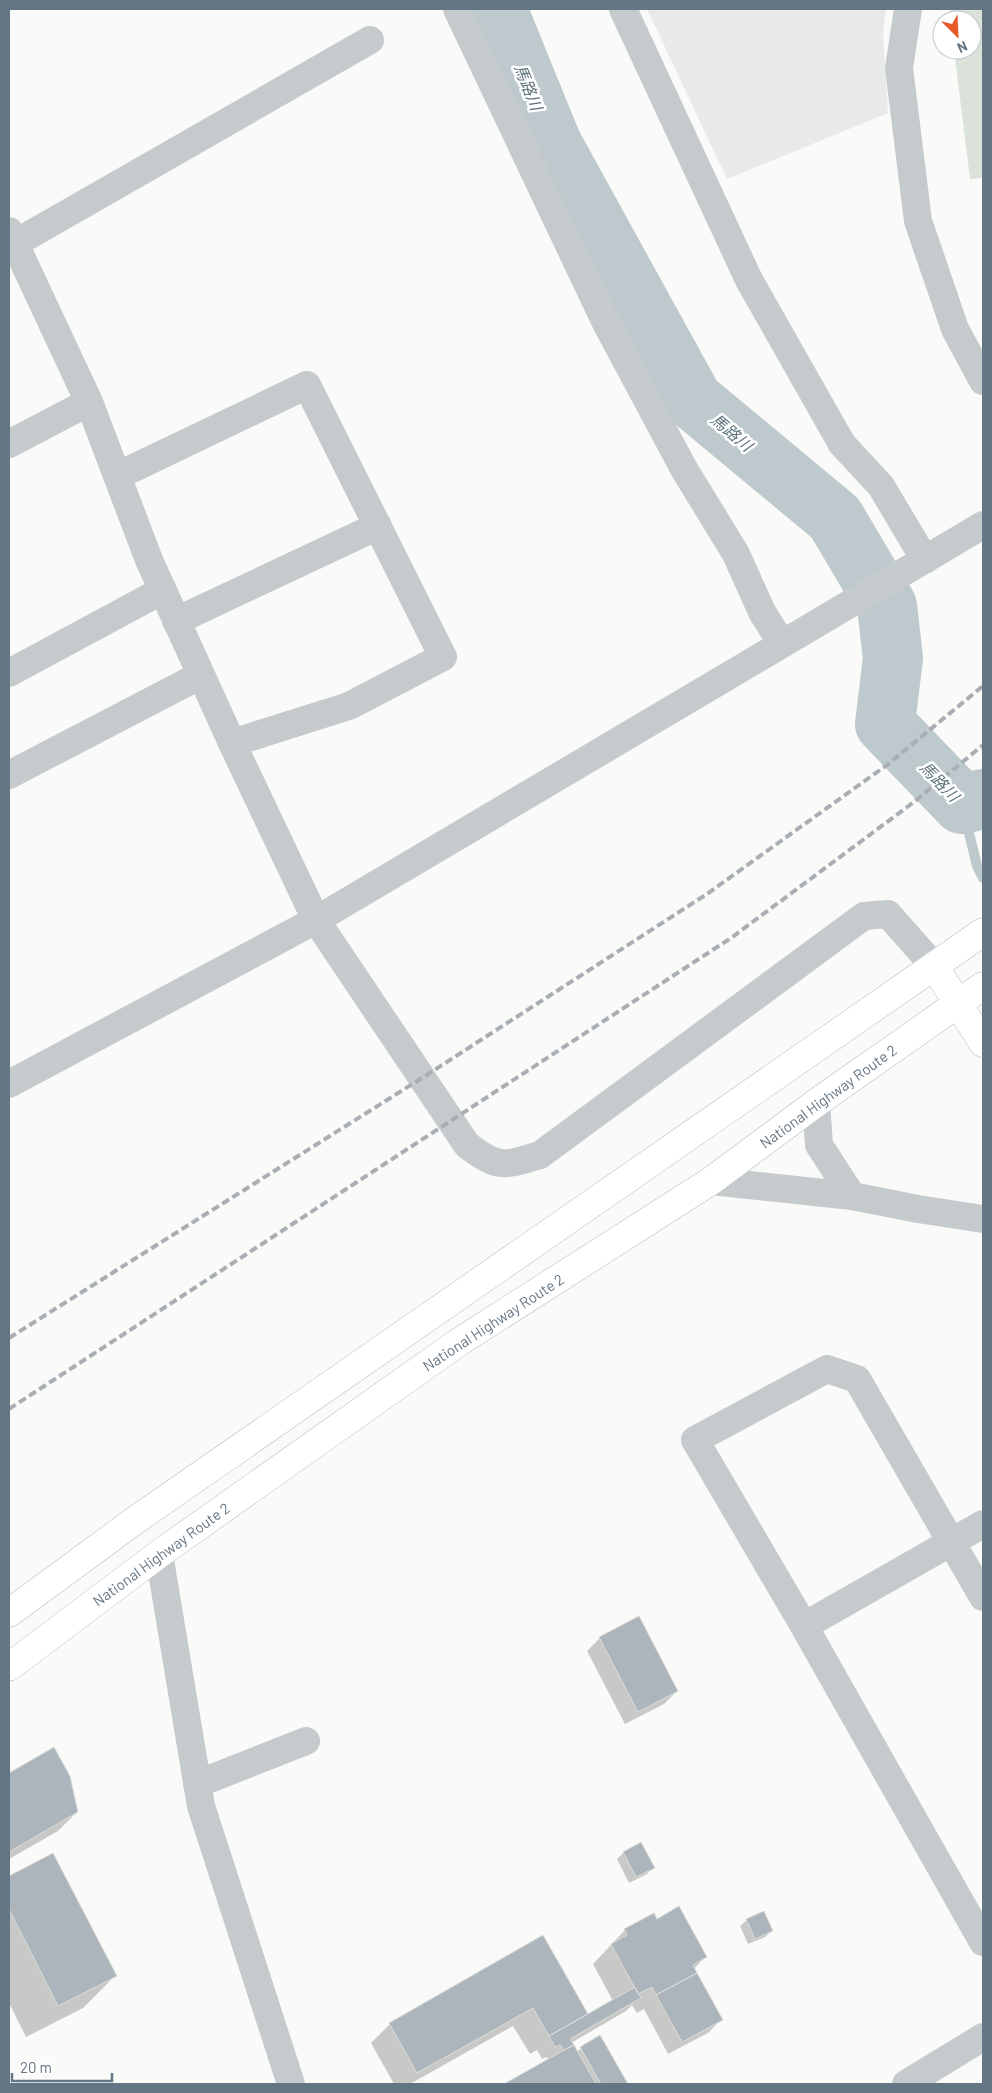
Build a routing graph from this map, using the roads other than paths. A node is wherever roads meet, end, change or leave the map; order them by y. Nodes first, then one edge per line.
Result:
1 (458, 9) edge
2 (623, 9) edge
3 (908, 9) edge
4 (370, 40) dead end
5 (12, 237) edge
6 (983, 381) edge
7 (89, 402) junction
8 (9, 444) edge
9 (117, 476) junction
10 (983, 525) edge
11 (378, 526) junction
12 (916, 564) junction
13 (163, 590) junction
14 (176, 621) junction
15 (788, 640) junction
16 (9, 673) edge
17 (201, 675) junction
18 (232, 743) junction
19 (9, 775) edge
20 (316, 920) junction
21 (983, 932) edge
22 (934, 966) junction
23 (983, 986) edge
24 (959, 1003) junction
25 (983, 1043) edge
26 (9, 1084) edge
27 (816, 1103) junction
28 (711, 1181) junction
29 (852, 1196) junction
30 (983, 1219) edge
31 (983, 1524) edge
32 (951, 1543) junction
33 (159, 1554) junction
34 (983, 1597) edge
35 (9, 1613) edge
36 (804, 1626) junction
37 (9, 1668) edge
38 (306, 1741) dead end
39 (197, 1784) junction
40 (983, 1942) edge
41 (983, 2037) edge
42 (291, 2084) edge
43 (906, 2084) edge

1 - 15 street
2 - 12 street
3 - 6 street
4 - 5 street
5 - 7 street
7 - 8 street
7 - 9 street
9 - 11 street
9 - 13 street
10 - 12 street
11 - 14 street
11 - 18 street
12 - 15 street
13 - 14 street
13 - 16 street
14 - 17 street
15 - 20 street
17 - 18 street
17 - 19 street
18 - 20 street
20 - 22 street
20 - 26 street
21 - 22 main road
22 - 24 main road
22 - 35 main road
23 - 24 main road, National Highway Route 2
24 - 25 main road
24 - 27 main road, National Highway Route 2
27 - 28 main road, National Highway Route 2
27 - 29 street
28 - 29 street
28 - 33 main road, National Highway Route 2
29 - 30 street
31 - 32 street
32 - 34 street
32 - 36 street
32 - 36 street
33 - 37 main road, National Highway Route 2
33 - 39 street
36 - 40 street
38 - 39 street
39 - 42 street
41 - 43 street

